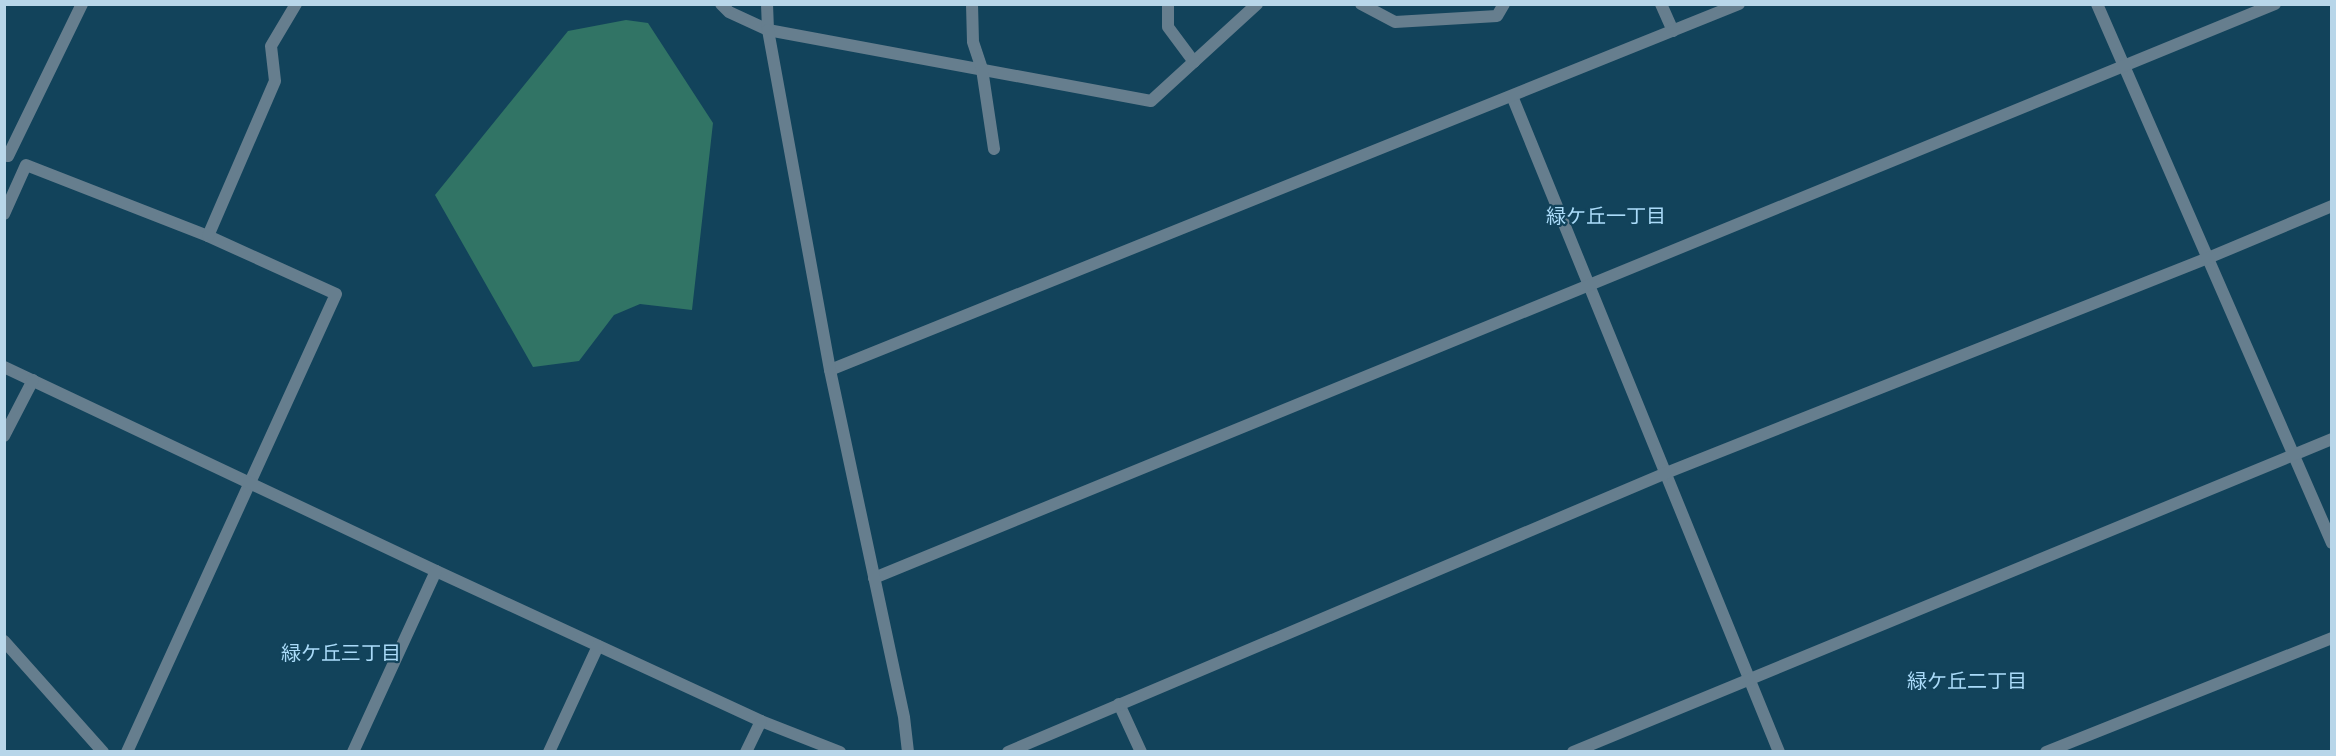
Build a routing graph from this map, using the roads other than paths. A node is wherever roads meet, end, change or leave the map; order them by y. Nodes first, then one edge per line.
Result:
1 (82, 4) edge
2 (296, 4) edge
3 (721, 4) edge
4 (767, 4) edge
5 (972, 4) edge
6 (1168, 4) edge
7 (1257, 4) edge
8 (1360, 4) edge
9 (1504, 4) edge
10 (1661, 4) edge
11 (1739, 4) edge
12 (2097, 4) edge
13 (2275, 4) edge
14 (768, 30) junction
15 (1673, 31) junction
16 (1194, 62) junction
17 (2124, 66) junction
18 (982, 69) junction
19 (1512, 96) junction
20 (994, 149) dead end
21 (6, 155) edge
22 (26, 165) junction
23 (2331, 206) edge
24 (4, 214) edge
25 (208, 236) junction
26 (2208, 258) junction
27 (1589, 285) junction
28 (4, 367) edge
29 (830, 370) junction
30 (33, 380) junction
31 (4, 436) edge
32 (2331, 439) edge
33 (2293, 455) junction
34 (1666, 472) junction
35 (250, 483) junction
36 (2331, 543) edge
37 (436, 572) junction
38 (874, 578) junction
39 (2331, 638) edge
40 (4, 641) edge
41 (598, 646) junction
42 (1750, 679) junction
43 (1119, 704) junction
44 (760, 721) junction
45 (103, 752) edge
46 (127, 752) edge
47 (353, 752) edge
48 (549, 752) edge
49 (746, 752) edge
50 (840, 752) edge
51 (908, 752) edge
52 (1008, 752) edge
53 (1141, 752) edge
54 (1573, 752) edge
55 (1779, 752) edge
56 (2046, 752) edge

1 - 21 street
2 - 25 street
3 - 14 street
4 - 14 street
5 - 18 street
6 - 16 street
7 - 16 street
8 - 9 street
10 - 15 street
11 - 15 street
12 - 17 street
13 - 17 street
14 - 18 street
14 - 29 street
15 - 19 street
16 - 18 street
17 - 26 street
17 - 27 street
18 - 20 street
19 - 27 street
19 - 29 street
21 - 22 street
22 - 24 street
22 - 25 street
23 - 26 street
25 - 35 street
26 - 33 street
26 - 34 street
27 - 34 street
27 - 38 street
28 - 30 street
29 - 38 street
30 - 31 street
30 - 35 street
32 - 33 street
33 - 36 street
33 - 42 street
34 - 42 street
34 - 43 street
35 - 37 street
35 - 46 street
37 - 41 street
37 - 47 street
38 - 51 street
39 - 56 street
40 - 45 street
41 - 44 street
41 - 48 street
42 - 54 street
42 - 55 street
43 - 52 street
43 - 53 street
44 - 49 street
44 - 50 street

